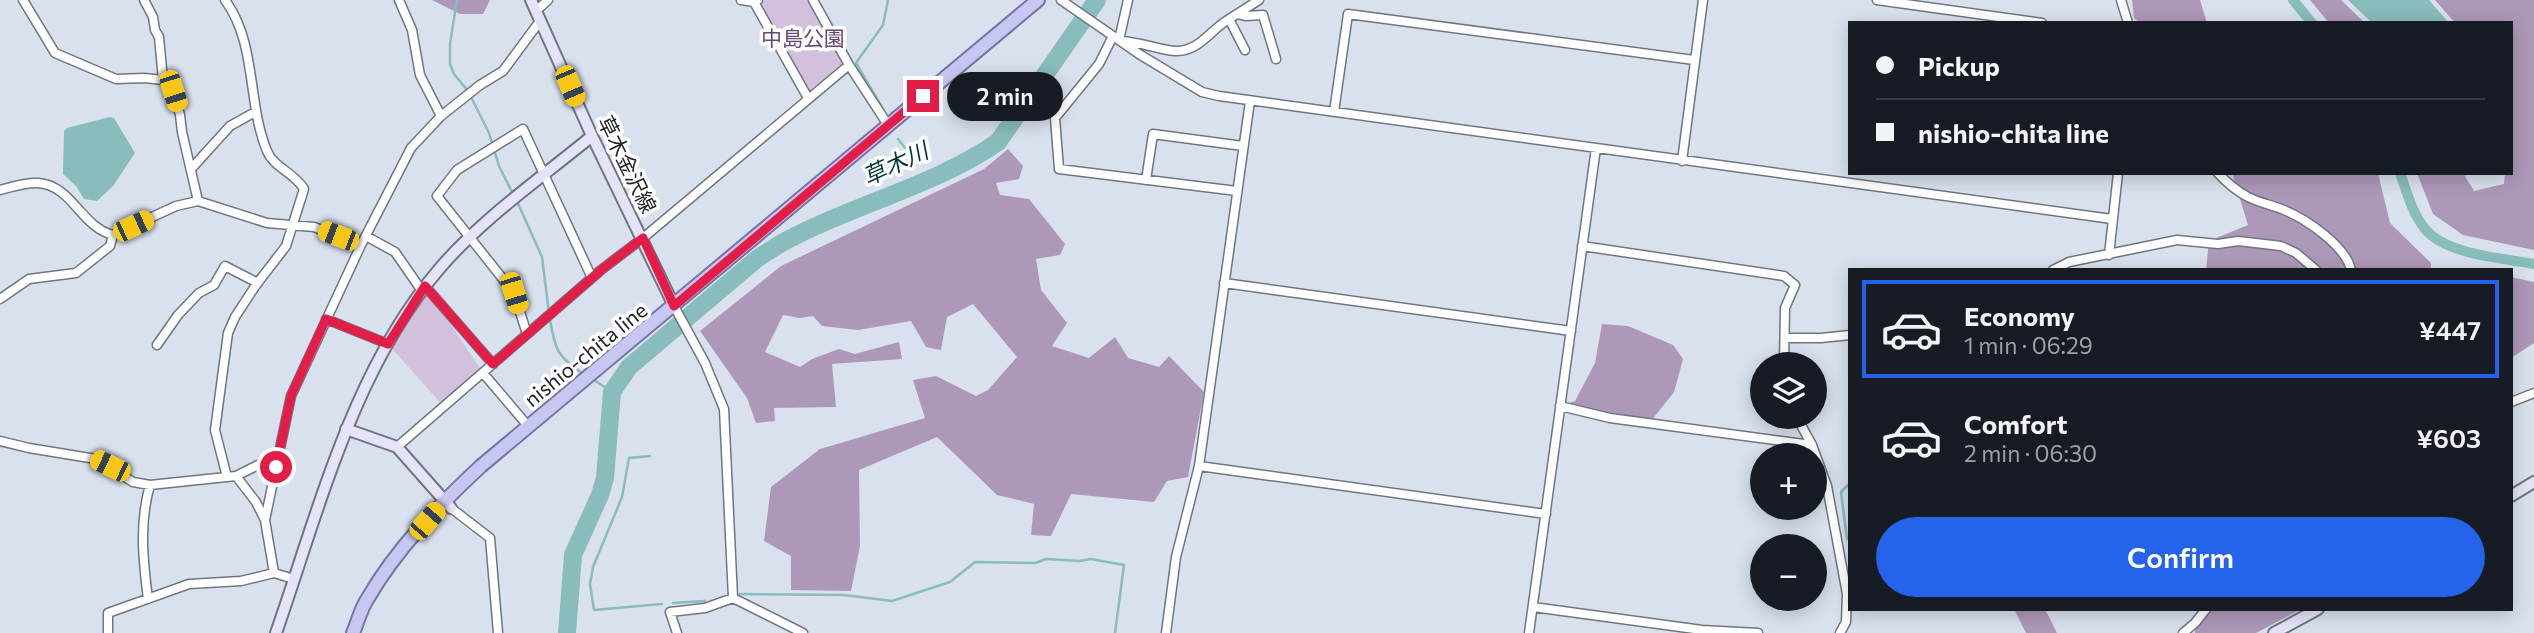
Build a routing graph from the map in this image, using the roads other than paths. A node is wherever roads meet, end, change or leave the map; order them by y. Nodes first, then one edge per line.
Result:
1 (23, 0) edge
2 (144, 0) edge
3 (225, 0) edge
4 (399, 0) edge
5 (548, 0) edge
6 (741, 0) edge
7 (813, 0) edge
8 (1038, 0) edge
9 (1061, 0) edge
10 (1128, 0) edge
11 (1259, 0) edge
12 (1703, 0) edge
13 (1877, 0) edge
14 (2121, 0) edge
15 (756, 1) edge
16 (536, 10) edge
17 (1238, 14) junction
18 (1229, 19) junction
19 (2028, 21) edge
20 (2127, 21) edge
21 (1118, 39) junction
22 (1245, 50) dead end
23 (1276, 59) dead end
24 (1694, 60) junction
25 (849, 65) junction
26 (163, 80) junction
27 (808, 98) junction
28 (1250, 101) junction
29 (256, 112) junction
30 (1335, 112) junction
31 (441, 116) junction
32 (888, 125) junction
33 (592, 136) junction
34 (1243, 146) junction
35 (1596, 148) junction
36 (1682, 161) junction
37 (191, 169) junction
38 (545, 175) junction
39 (2118, 175) edge
40 (2220, 175) edge
41 (1146, 180) junction
42 (0, 190) edge
43 (1237, 191) junction
44 (198, 201) junction
45 (2112, 219) junction
46 (294, 225) junction
47 (113, 235) junction
48 (366, 236) junction
49 (471, 237) junction
50 (643, 238) junction
51 (361, 245) junction
52 (1582, 246) junction
53 (2109, 255) junction
54 (2057, 268) edge
55 (2314, 268) edge
56 (2351, 268) edge
57 (592, 278) junction
58 (258, 283) junction
59 (1224, 283) junction
60 (424, 289) junction
61 (0, 299) edge
62 (676, 311) junction
63 (326, 319) junction
64 (1571, 331) junction
65 (527, 334) junction
66 (1848, 335) edge
67 (1785, 338) junction
68 (388, 344) junction
69 (157, 345) dead end
70 (1784, 352) edge
71 (493, 364) junction
72 (483, 373) junction
73 (2534, 393) edge
74 (2513, 401) edge
75 (1560, 406) junction
76 (528, 426) junction
77 (346, 429) junction
78 (0, 441) edge
79 (1797, 443) edge
80 (397, 447) junction
81 (280, 454) junction
82 (1199, 466) junction
83 (231, 476) junction
84 (2534, 482) edge
85 (150, 485) junction
86 (1827, 491) edge
87 (2513, 494) edge
88 (448, 504) junction
89 (1546, 514) junction
90 (265, 520) junction
91 (274, 573) junction
92 (294, 579) junction
93 (733, 598) junction
94 (148, 599) junction
95 (1533, 607) junction
96 (2204, 611) edge
97 (2314, 611) edge
98 (674, 630) edge
99 (1702, 631) edge
100 (108, 633) edge
101 (276, 633) edge
102 (354, 633) edge
103 (498, 633) edge
104 (803, 633) edge
105 (1166, 633) edge
106 (1529, 633) edge
107 (1758, 633) edge
108 (1840, 633) edge
109 (2183, 633) edge
110 (2274, 633) edge

1 - 26 street
2 - 26 street
3 - 29 street
4 - 31 street
5 - 16 street
6 - 15 street
7 - 25 street
8 - 32 main road, nishio-chita line
9 - 21 street
10 - 21 street
11 - 17 street
12 - 24 street
13 - 19 street
14 - 20 street
15 - 27 street
16 - 31 street
16 - 33 street, 草木金沢線
17 - 18 street
17 - 23 street
18 - 21 street
18 - 22 street
21 - 28 street
21 - 41 street
24 - 30 street
24 - 36 street
25 - 27 street
25 - 32 street
26 - 37 street
27 - 50 street
28 - 30 street
28 - 34 street
29 - 37 street
29 - 46 street
30 - 35 street
31 - 48 street
32 - 62 main road, nishio-chita line
33 - 38 street
33 - 50 street, 草木金沢線
34 - 41 street
34 - 43 street
35 - 36 street
35 - 52 street
36 - 45 street
37 - 44 street
38 - 49 street
38 - 49 street
38 - 57 street
39 - 45 street
40 - 56 street
41 - 43 street
42 - 47 street
43 - 59 street
44 - 46 street
44 - 47 street
45 - 53 street
46 - 51 street
46 - 58 street
47 - 61 street
48 - 51 street
48 - 60 street
49 - 60 street
49 - 65 street
50 - 57 street
50 - 62 street, 草木金沢線
51 - 63 street
52 - 64 street
52 - 67 street
53 - 54 street
53 - 55 street
57 - 65 street
58 - 69 street
58 - 83 street
59 - 64 street
59 - 82 street
60 - 68 street
60 - 71 street
62 - 76 main road, nishio-chita line
62 - 93 street
63 - 68 street
63 - 81 street
64 - 75 street
65 - 71 street
66 - 67 street
67 - 70 street
68 - 77 street
71 - 72 street
72 - 76 street
72 - 80 street
73 - 74 street
75 - 79 street
75 - 89 street
76 - 88 main road, nishio-chita line
77 - 80 street
77 - 92 street
78 - 85 street
80 - 88 street
81 - 83 street
81 - 90 street
82 - 89 street
82 - 105 street
83 - 85 street
83 - 90 street
84 - 87 street
85 - 94 street
86 - 108 street
88 - 102 main road, nishio-chita line
88 - 103 street
89 - 95 street
90 - 91 street
91 - 92 street
91 - 94 street
92 - 101 street
93 - 98 street
93 - 104 street
94 - 100 street
95 - 99 street
95 - 106 street
96 - 109 street
97 - 110 street
99 - 107 street

